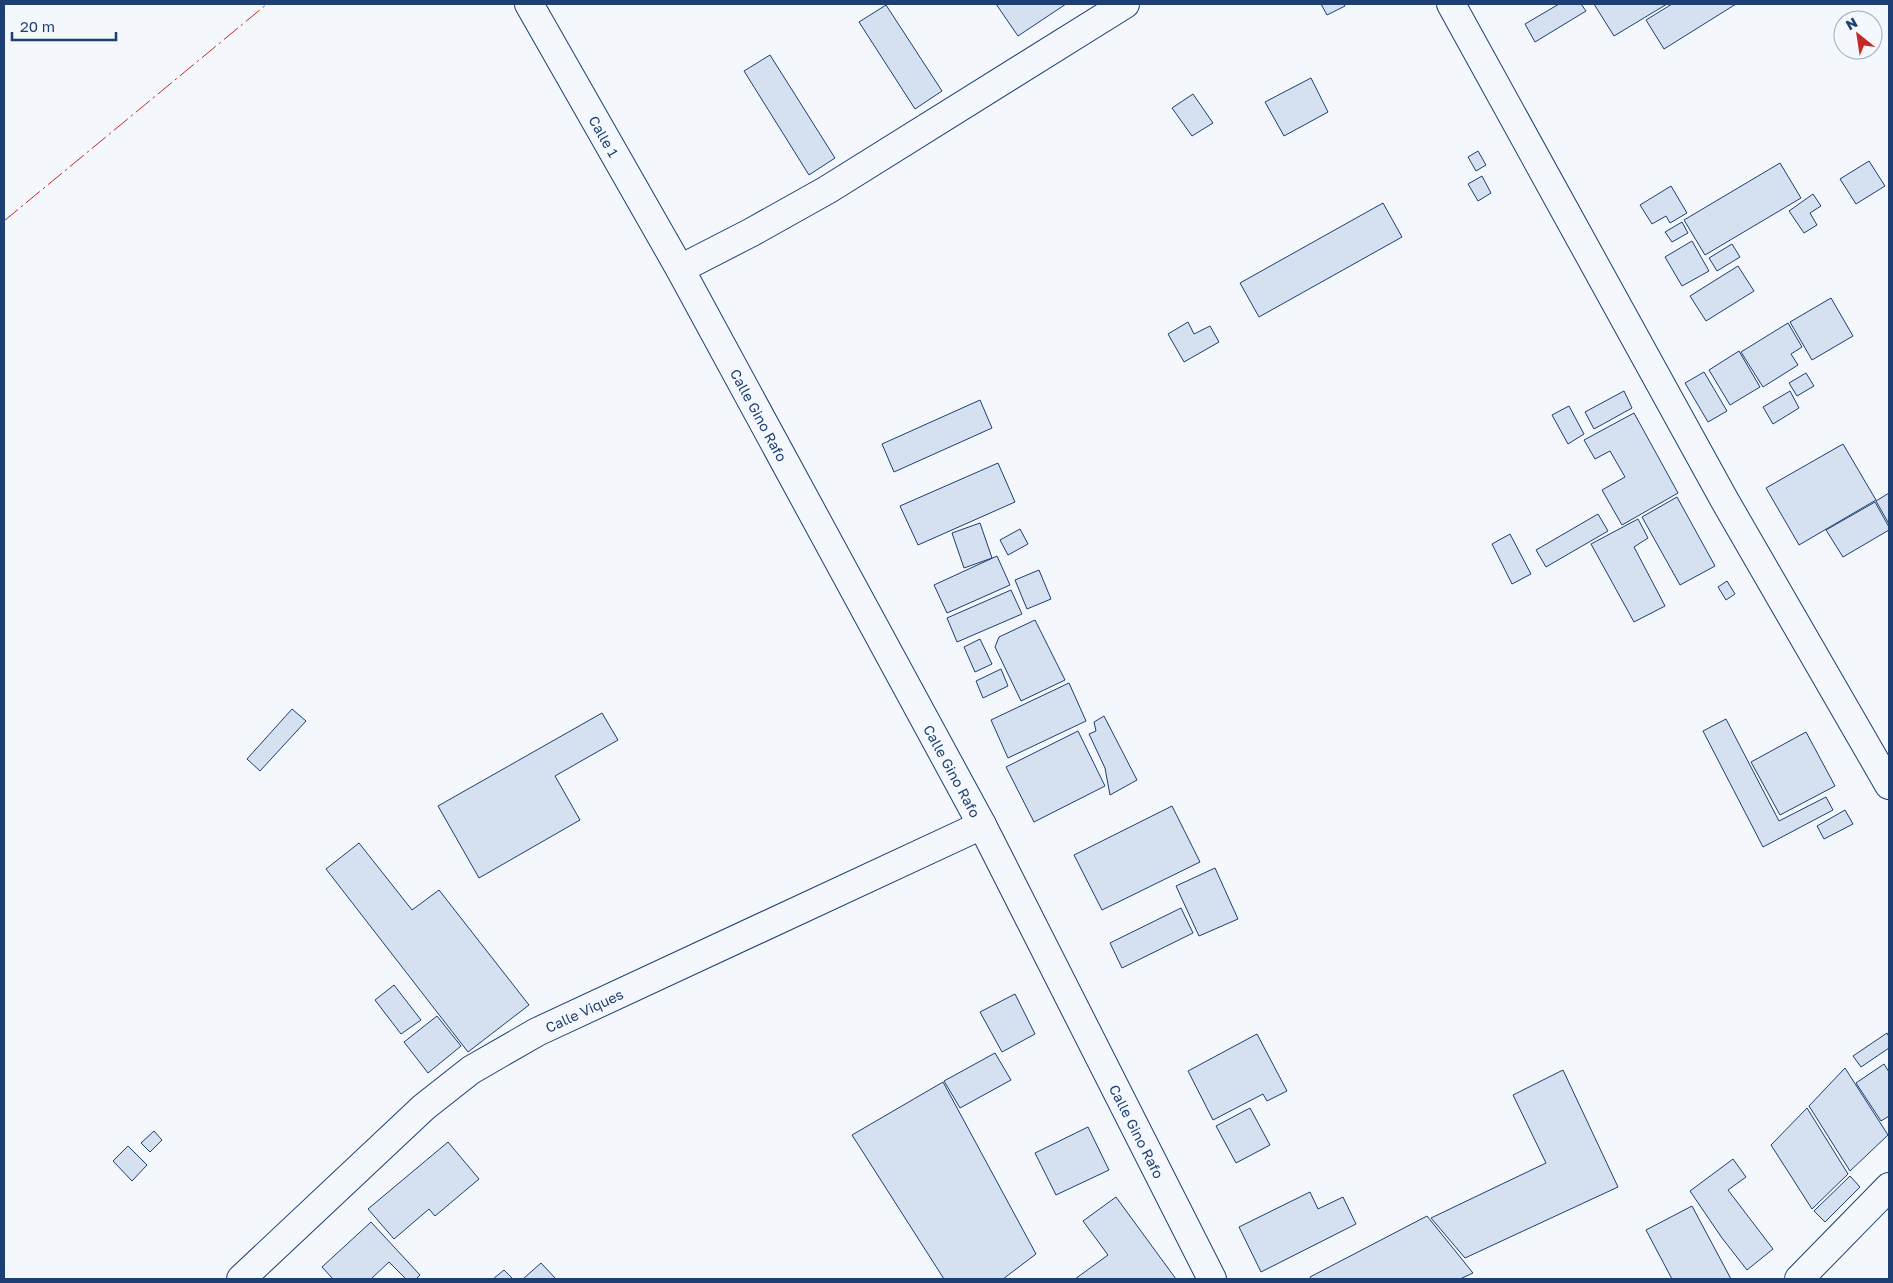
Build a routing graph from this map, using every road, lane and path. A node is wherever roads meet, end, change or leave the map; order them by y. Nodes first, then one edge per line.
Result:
1 (529, 4) edge
2 (1125, 4) edge
3 (1451, 4) edge
4 (680, 269) junction
5 (1889, 785) edge
6 (982, 825) junction
7 (1889, 1188) edge
8 (241, 1279) edge
9 (1212, 1279) edge
10 (1799, 1279) edge

1 - 4 street, Calle 1
2 - 4 street
3 - 5 street
4 - 6 street, Calle Gino Rafo
6 - 8 street, Calle Viques
6 - 9 street, Calle Gino Rafo
7 - 10 street

